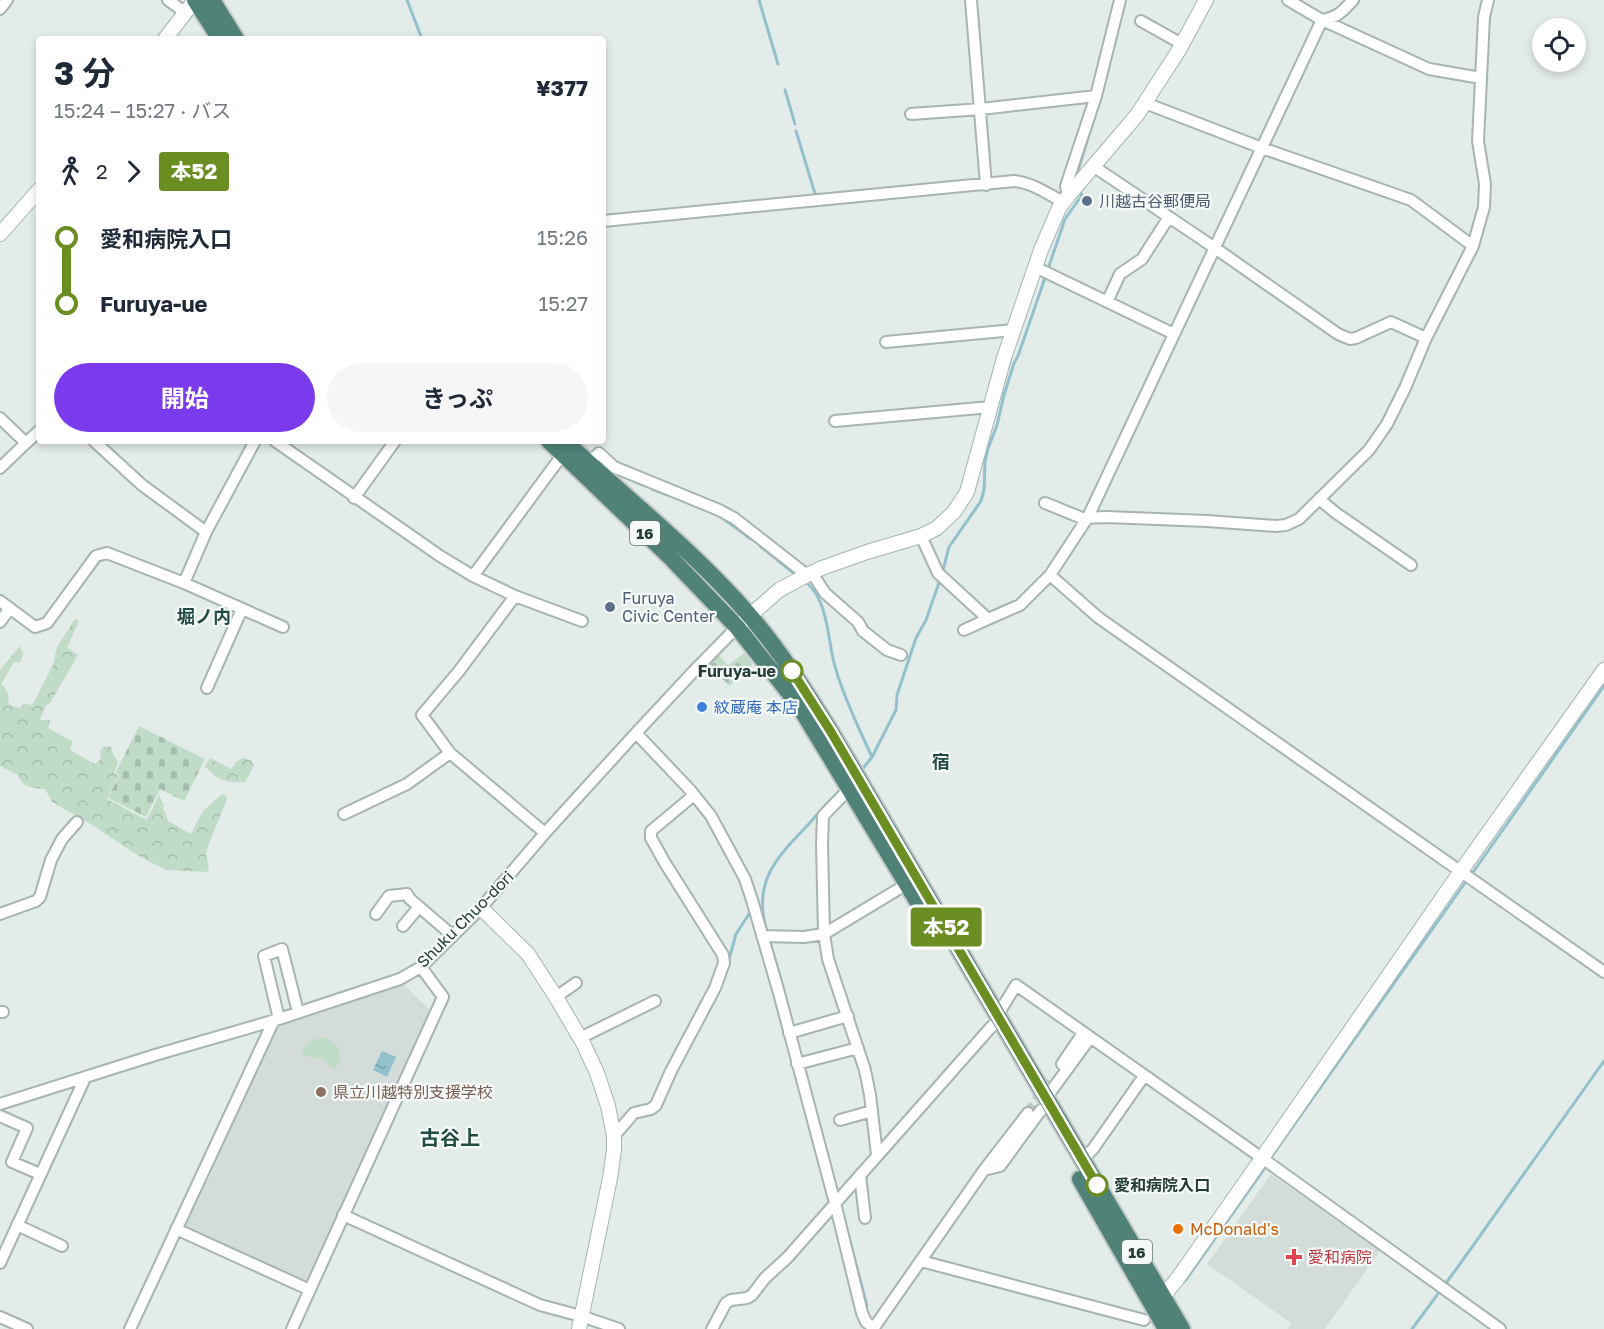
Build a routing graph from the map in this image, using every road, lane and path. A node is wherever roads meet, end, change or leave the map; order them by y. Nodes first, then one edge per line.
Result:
1 (7, 0) edge
2 (168, 0) edge
3 (212, 0) edge
4 (971, 0) edge
5 (1120, 0) edge
6 (1206, 0) edge
7 (1288, 0) edge
8 (1353, 0) edge
9 (1488, 0) edge
10 (191, 6) edge
11 (0, 9) edge
12 (1322, 20) junction
13 (1141, 21) dead end
14 (167, 36) edge
15 (217, 36) edge
16 (234, 36) edge
17 (1182, 44) junction
18 (1481, 78) junction
19 (1096, 96) junction
20 (1145, 103) junction
21 (981, 109) junction
22 (912, 114) dead end
23 (1262, 148) junction
24 (1094, 166) junction
25 (986, 185) junction
26 (36, 193) edge
27 (1065, 199) junction
28 (1169, 217) junction
29 (606, 221) edge
30 (0, 234) edge
31 (1473, 246) junction
32 (1215, 248) junction
33 (1035, 267) junction
34 (1107, 302) junction
35 (1014, 330) junction
36 (1174, 334) junction
37 (1426, 338) junction
38 (886, 342) dead end
39 (992, 407) junction
40 (0, 418) edge
41 (835, 421) dead end
42 (36, 434) edge
43 (26, 443) junction
44 (97, 444) edge
45 (253, 444) edge
46 (279, 444) edge
47 (393, 444) edge
48 (564, 448) edge
49 (588, 463) junction
50 (0, 468) edge
51 (354, 498) junction
52 (1319, 499) junction
53 (1045, 503) dead end
54 (1088, 518) junction
55 (206, 532) junction
56 (921, 536) junction
57 (1411, 565) dead end
58 (810, 574) junction
59 (1050, 575) junction
60 (473, 576) junction
61 (184, 583) junction
62 (515, 596) junction
63 (0, 601) edge
64 (10, 608) junction
65 (242, 609) junction
66 (988, 619) junction
67 (0, 621) edge
68 (582, 621) dead end
69 (744, 622) junction
70 (284, 627) dead end
71 (964, 630) dead end
72 (902, 655) dead end
73 (1604, 670) edge
74 (207, 688) dead end
75 (636, 733) junction
76 (450, 753) junction
77 (850, 788) junction
78 (694, 795) junction
79 (344, 814) dead end
80 (77, 822) dead end
81 (545, 833) junction
82 (1461, 871) junction
83 (907, 884) junction
84 (419, 907) junction
85 (481, 908) junction
86 (0, 914) edge
87 (376, 914) dead end
88 (403, 926) dead end
89 (824, 934) junction
90 (453, 936) junction
91 (762, 936) junction
92 (421, 967) junction
93 (1604, 972) edge
94 (576, 983) dead end
95 (556, 997) junction
96 (655, 1001) dead end
97 (298, 1012) junction
98 (848, 1016) junction
99 (276, 1019) junction
100 (995, 1021) junction
101 (793, 1032) junction
102 (1087, 1035) junction
103 (580, 1038) junction
104 (858, 1048) junction
105 (801, 1063) junction
106 (1144, 1076) junction
107 (85, 1078) junction
108 (1050, 1081) tunnel mouth
109 (0, 1104) edge
110 (1038, 1107) junction
111 (872, 1111) junction
112 (0, 1116) edge
113 (840, 1120) dead end
114 (614, 1136) junction
115 (877, 1155) junction
116 (1262, 1158) junction
117 (1082, 1160) junction
118 (40, 1174) junction
119 (860, 1175) junction
120 (835, 1203) junction
121 (343, 1215) junction
122 (865, 1218) dead end
123 (17, 1225) junction
124 (176, 1229) junction
125 (62, 1246) dead end
126 (921, 1261) junction
127 (0, 1263) edge
128 (310, 1290) junction
129 (1150, 1313) edge
130 (0, 1317) edge
131 (580, 1323) edge
132 (873, 1328) edge
133 (27, 1329) edge
134 (130, 1329) edge
135 (292, 1329) edge
136 (619, 1329) edge
137 (712, 1329) edge
138 (1166, 1329) edge
139 (1182, 1329) edge
140 (1500, 1329) edge

1 - 11 street
2 - 10 street
3 - 16 highway
4 - 21 street
5 - 19 street
6 - 17 street
7 - 12 street
8 - 12 street
9 - 18 street
10 - 14 street
10 - 15 highway
12 - 18 street
12 - 23 street
13 - 17 street
17 - 20 street
18 - 31 street
19 - 21 street
19 - 27 street
20 - 23 street
20 - 24 street
21 - 22 street
21 - 25 street
23 - 31 street
23 - 32 street
24 - 27 street
24 - 28 street
25 - 27 street
25 - 29 street
26 - 30 street
27 - 33 street
28 - 32 street
28 - 34 street
31 - 37 street
32 - 36 street
32 - 37 street
33 - 34 street
33 - 35 street
34 - 36 street
35 - 38 street
35 - 39 street
36 - 54 street
37 - 52 street
39 - 41 street
39 - 56 street
40 - 43 street
42 - 43 street
43 - 50 street
44 - 55 street
45 - 55 street
46 - 51 street
47 - 51 street
48 - 49 highway, 16
48 - 60 street
48 - 69 highway, 16
49 - 58 street
49 - 69 highway, 16
51 - 60 street
52 - 54 street
52 - 57 street
53 - 54 street
54 - 59 street
55 - 61 street
56 - 58 street
56 - 66 street
58 - 69 street
58 - 72 street
59 - 66 street
59 - 82 street
60 - 62 street
61 - 64 street
61 - 65 street
62 - 68 street
62 - 76 street
63 - 64 street
64 - 67 street
65 - 70 street
65 - 74 street
66 - 71 street
69 - 75 street, Shuku Chuo-dori
69 - 77 highway, 16
69 - 100 highway, 16
73 - 82 street
75 - 78 street
75 - 81 street, Shuku Chuo-dori
76 - 79 street
76 - 81 street
77 - 83 highway, 16
77 - 89 street
78 - 91 street
78 - 114 street
80 - 86 street
81 - 85 street, Shuku Chuo-dori
82 - 93 street
82 - 116 street
83 - 89 street
83 - 100 highway, 16
84 - 87 street
84 - 88 street
84 - 90 street
85 - 90 street, Shuku Chuo-dori
85 - 95 street
89 - 91 street
89 - 98 street
90 - 92 street, Shuku Chuo-dori
91 - 101 street
92 - 97 street, Shuku Chuo-dori
92 - 121 street
94 - 95 street
95 - 103 street
96 - 103 street
97 - 99 street, Shuku Chuo-dori
97 - 99 street
98 - 101 street
98 - 104 street
99 - 107 street, Shuku Chuo-dori
99 - 124 street
100 - 102 street
100 - 110 highway, 16
100 - 115 street
101 - 105 street
102 - 106 street
102 - 108 street
102 - 110 street
103 - 114 street
104 - 105 street
104 - 111 street
105 - 120 street
106 - 116 street
106 - 117 street
107 - 109 street, Shuku Chuo-dori
107 - 118 street
110 - 117 highway, 16
110 - 126 street
110 - 129 highway, 16
111 - 113 street
111 - 115 street
112 - 118 street
114 - 131 street
115 - 119 street
116 - 129 street
116 - 140 street
117 - 129 highway, 16
118 - 123 street
119 - 120 street
119 - 122 street
120 - 132 street
120 - 137 street
121 - 128 street
121 - 131 street
123 - 125 street
123 - 127 street
124 - 128 street
124 - 134 street
126 - 129 street
126 - 132 street
128 - 135 street
129 - 138 highway, 16
129 - 139 highway, 16
130 - 133 street
131 - 136 street

